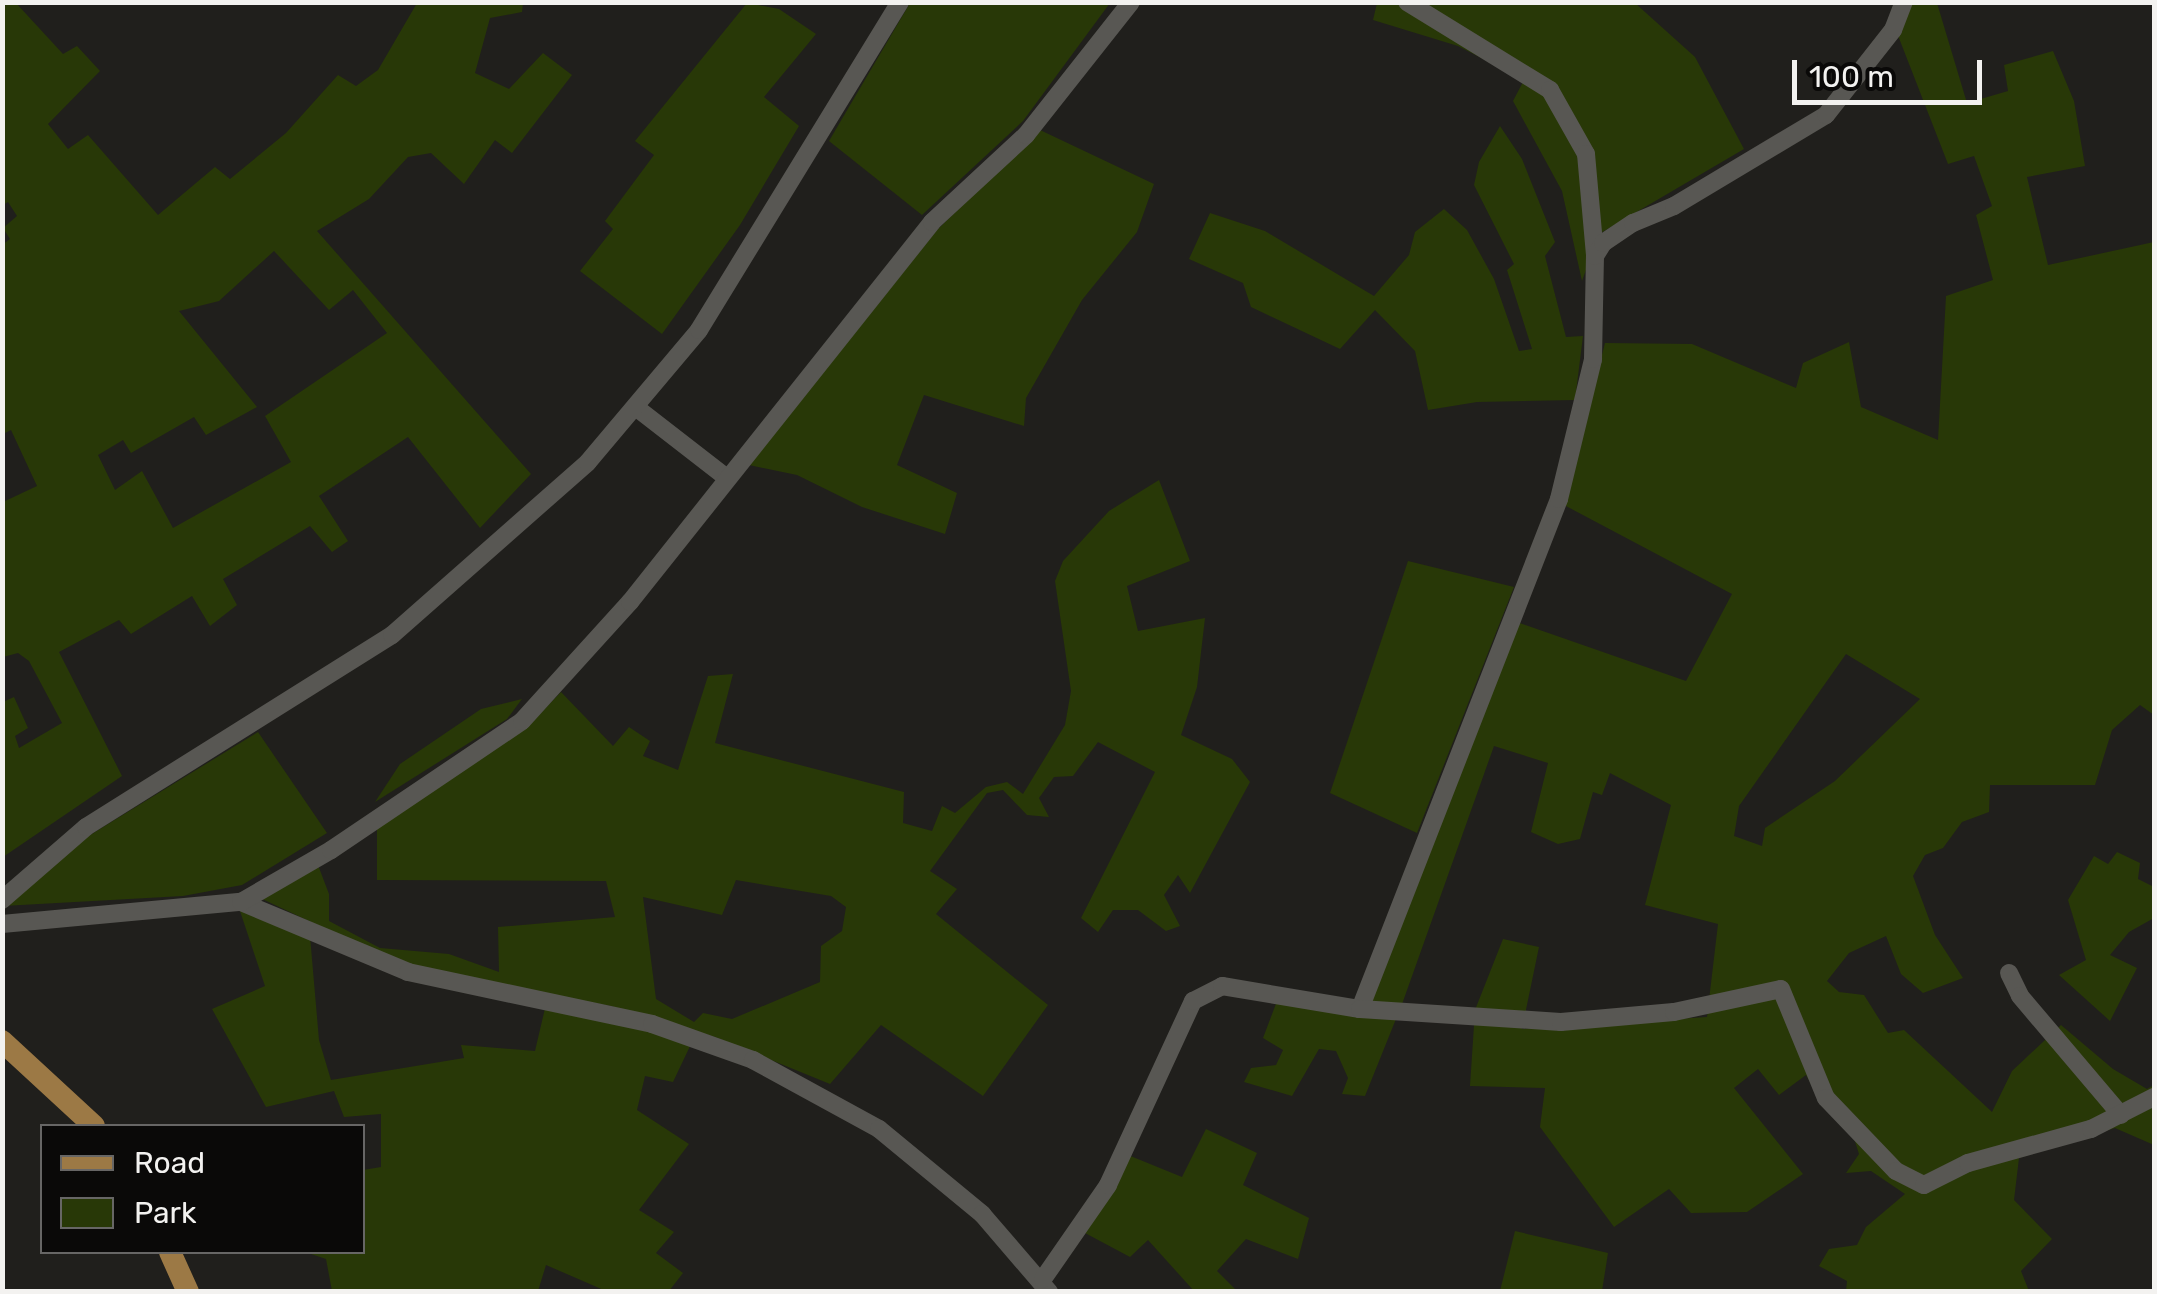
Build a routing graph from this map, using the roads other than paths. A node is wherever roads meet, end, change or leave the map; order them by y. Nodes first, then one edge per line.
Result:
1 (900, 2) edge
2 (1131, 2) edge
3 (1407, 2) edge
4 (1904, 2) edge
5 (1596, 256) junction
6 (638, 409) junction
7 (726, 478) junction
8 (2, 900) edge
9 (241, 902) junction
10 (2, 924) edge
11 (2009, 973) dead end
12 (1360, 1009) junction
13 (2, 1041) edge
14 (2154, 1098) edge
15 (2122, 1115) junction
16 (92, 1124) edge
17 (171, 1254) edge
18 (1046, 1285) edge
19 (188, 1292) edge

1 - 6 street
2 - 7 street
3 - 5 street
4 - 5 street
5 - 12 street
6 - 7 street
6 - 8 street
7 - 9 street
9 - 10 street
9 - 18 street
11 - 15 street
12 - 15 street
12 - 18 street
13 - 16 main road
14 - 15 street
17 - 19 main road

